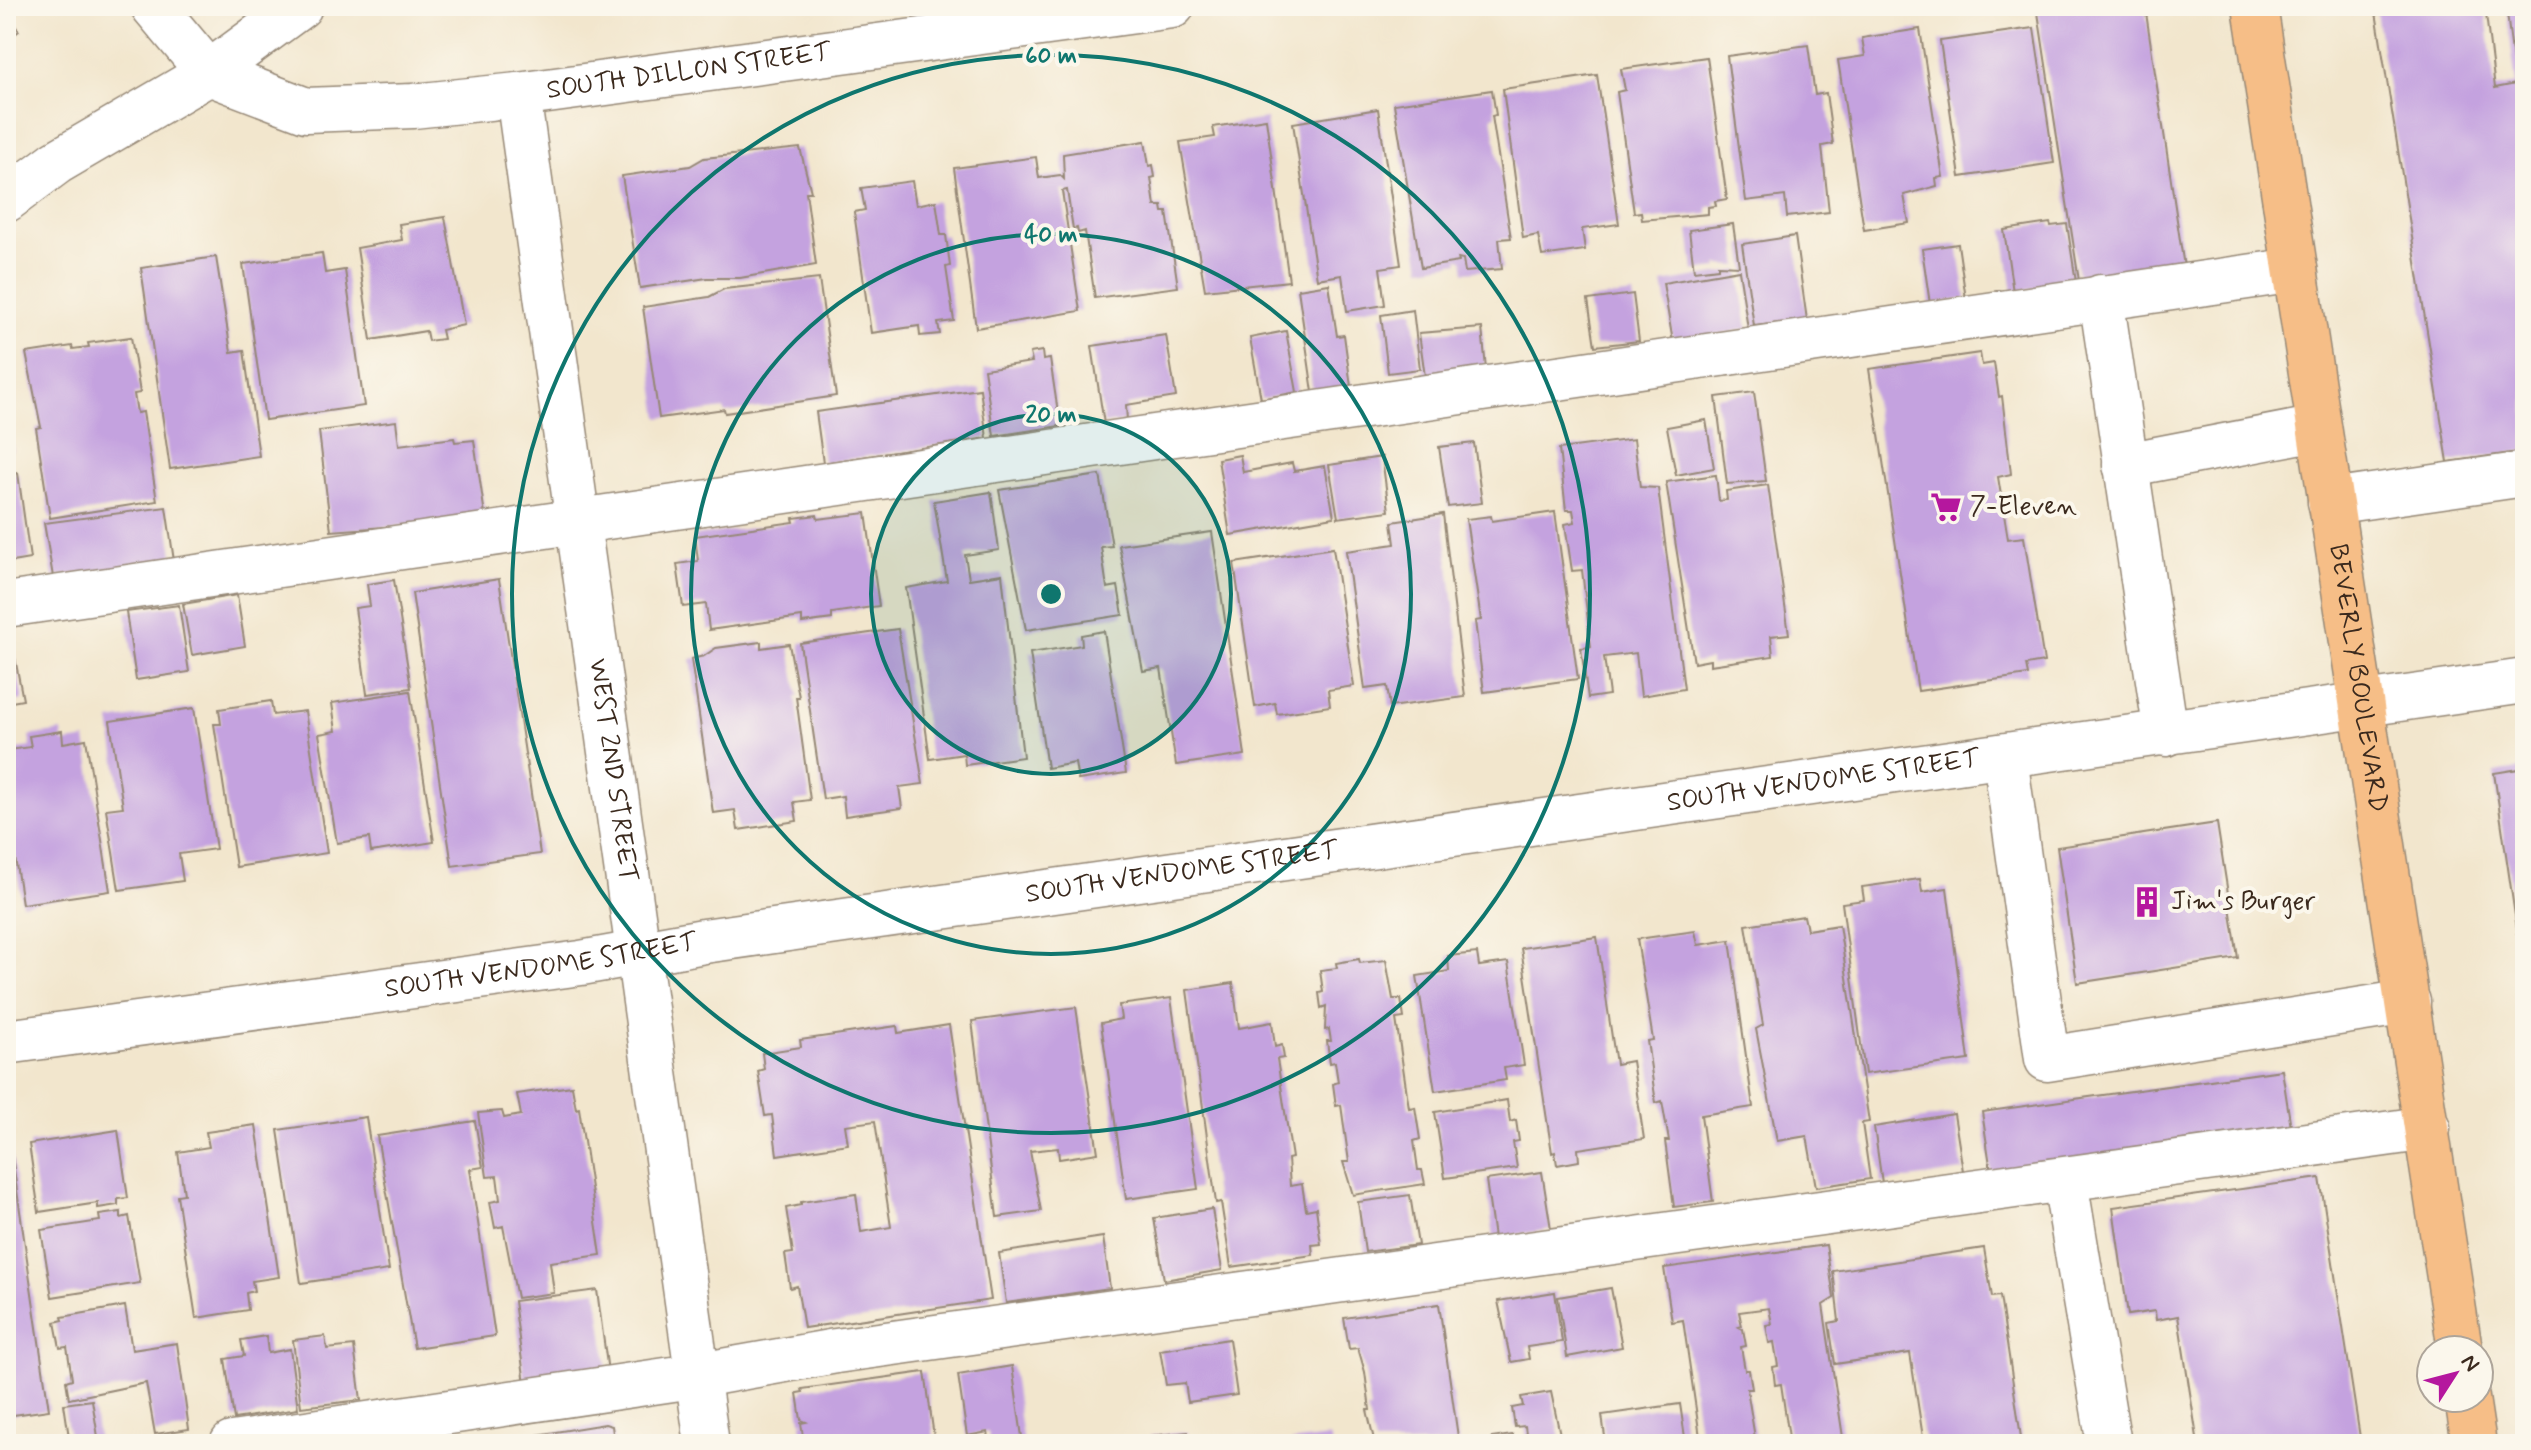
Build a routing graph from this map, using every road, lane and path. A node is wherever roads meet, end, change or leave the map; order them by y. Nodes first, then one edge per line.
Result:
1 (153, 6) edge
2 (300, 6) edge
3 (1172, 6) edge
4 (2255, 6) edge
5 (209, 73) junction
6 (518, 95) junction
7 (6, 200) edge
8 (2295, 270) junction
9 (2101, 297) junction
10 (2318, 428) junction
11 (2125, 465) junction
12 (2525, 474) edge
13 (2330, 502) junction
14 (578, 523) junction
15 (6, 605) edge
16 (2525, 681) edge
17 (2360, 703) junction
18 (2166, 734) junction
19 (2005, 757) junction
20 (638, 950) junction
21 (2408, 1002) junction
22 (6, 1042) edge
23 (2428, 1128) junction
24 (2065, 1181) junction
25 (2458, 1334) edge
26 (700, 1375) junction
27 (2469, 1414) edge
28 (232, 1444) edge
29 (707, 1444) edge
30 (2109, 1444) edge
31 (2474, 1444) edge

1 - 5 street
2 - 5 street
3 - 6 street, SOUTH DILLON STREET
4 - 8 main road, BEVERLY BOULEVARD
5 - 6 street, SOUTH DILLON STREET
5 - 7 street
6 - 14 street, WEST 2ND STREET
8 - 9 street
8 - 10 main road, BEVERLY BOULEVARD
9 - 11 street
9 - 14 street
10 - 11 street
10 - 13 main road, BEVERLY BOULEVARD
11 - 18 street
12 - 13 street
13 - 17 main road, BEVERLY BOULEVARD
14 - 15 street
14 - 20 street, WEST 2ND STREET
16 - 17 street, SOUTH VENDOME STREET
17 - 18 street, SOUTH VENDOME STREET
17 - 21 main road, BEVERLY BOULEVARD
18 - 19 street, SOUTH VENDOME STREET
19 - 20 street, SOUTH VENDOME STREET
19 - 21 street
20 - 22 street, SOUTH VENDOME STREET
20 - 26 street, WEST 2ND STREET
21 - 23 main road, BEVERLY BOULEVARD
23 - 24 street
23 - 25 main road, BEVERLY BOULEVARD
24 - 26 street
24 - 30 street
26 - 28 street
26 - 29 street, WEST 2ND STREET
27 - 31 main road

